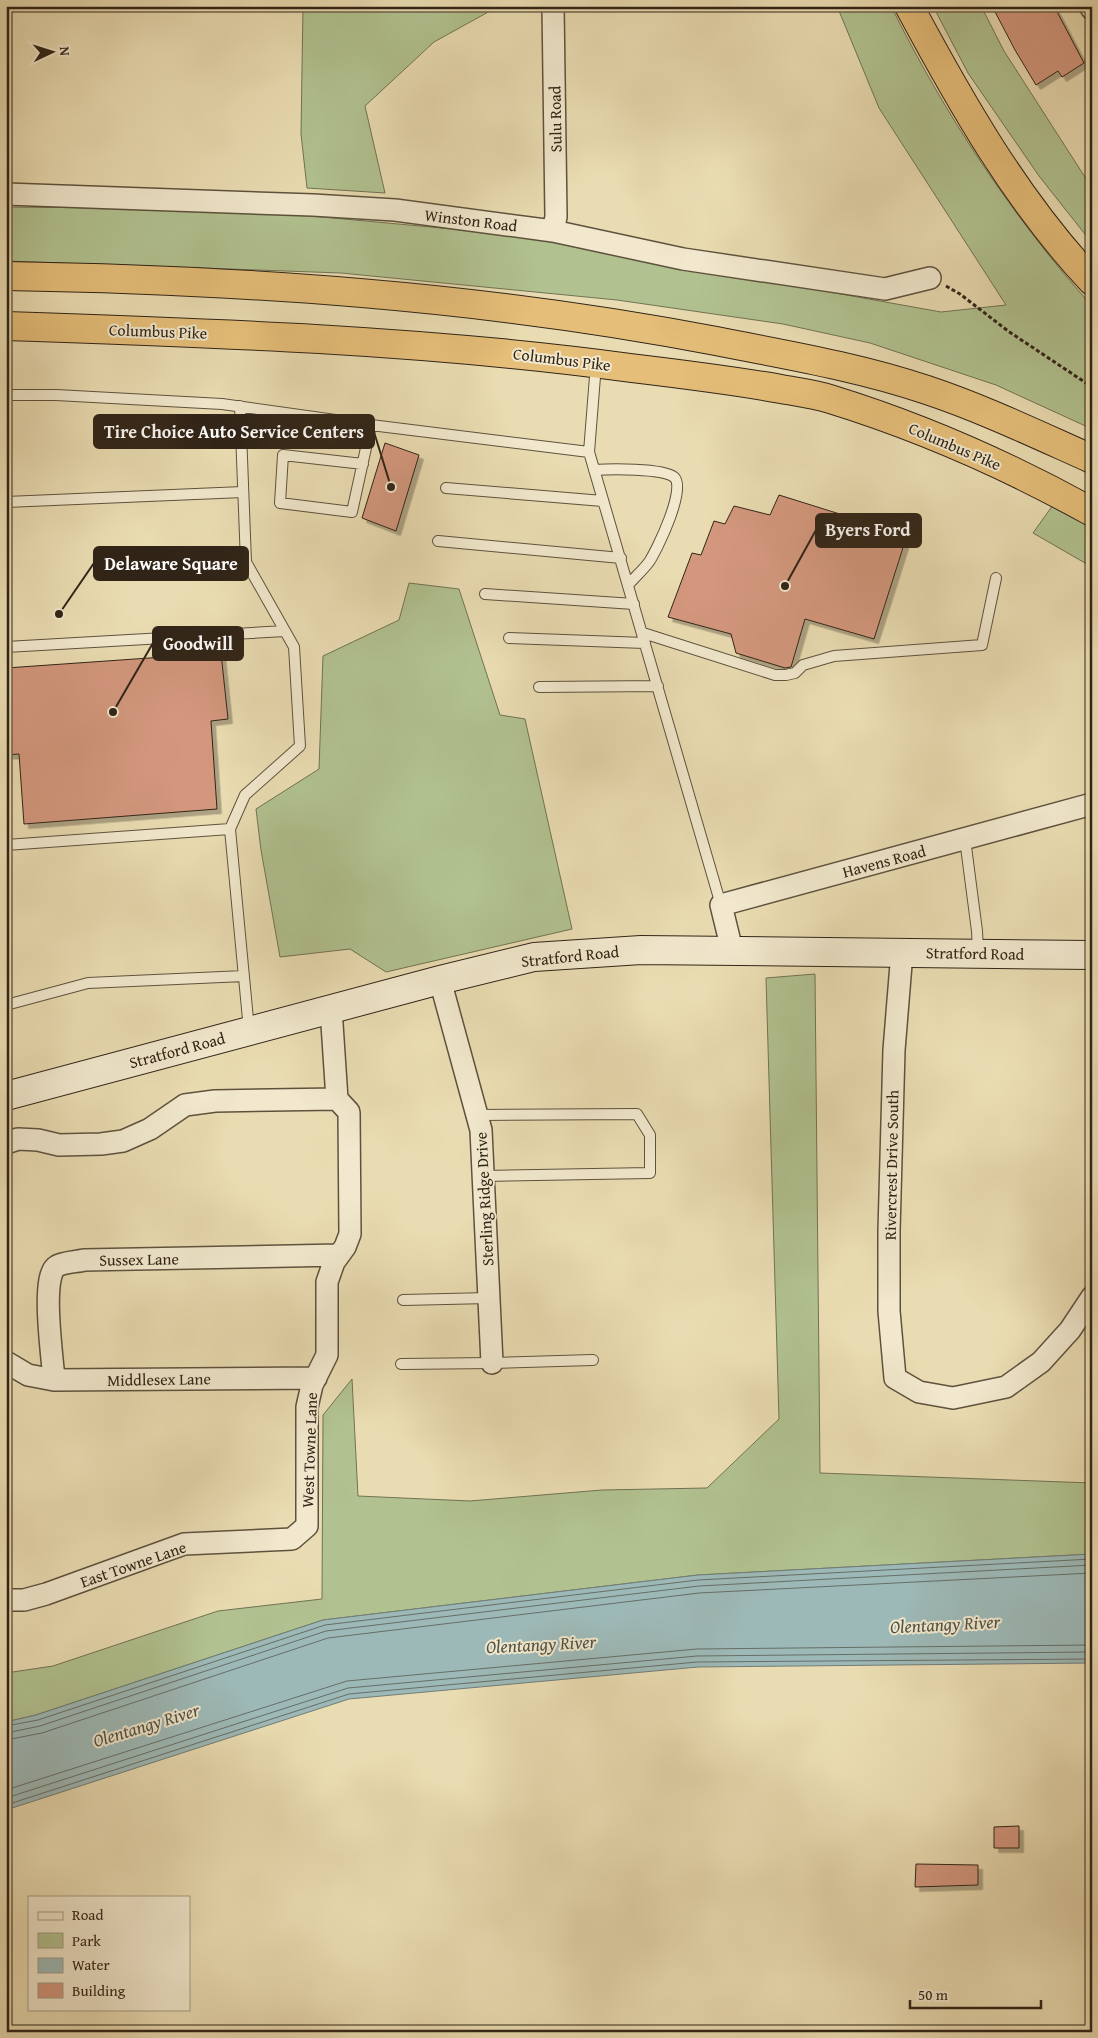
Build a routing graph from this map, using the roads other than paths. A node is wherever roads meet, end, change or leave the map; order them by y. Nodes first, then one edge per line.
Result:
1 (553, 6) edge
2 (909, 6) edge
3 (6, 194) edge
4 (552, 231) junction
5 (6, 276) edge
6 (930, 278) road end
7 (1092, 281) edge
8 (6, 326) edge
9 (596, 363) junction
10 (6, 395) edge
11 (240, 406) junction
12 (371, 425) junction
13 (589, 452) junction
14 (1092, 459) edge
15 (363, 464) junction
16 (594, 470) junction
17 (446, 488) dead end
18 (243, 492) junction
19 (603, 501) junction
20 (6, 502) edge
21 (1092, 512) edge
22 (438, 541) dead end
23 (620, 558) junction
24 (996, 578) dead end
25 (628, 585) junction
26 (485, 594) dead end
27 (634, 604) junction
28 (285, 631) junction
29 (509, 638) dead end
30 (644, 638) junction
31 (6, 646) edge
32 (658, 686) junction
33 (538, 687) dead end
34 (1092, 804) edge
35 (230, 830) junction
36 (965, 839) junction
37 (6, 845) edge
38 (721, 905) junction
39 (732, 950) junction
40 (902, 952) junction
41 (978, 953) junction
42 (1092, 955) edge
43 (244, 976) junction
44 (440, 980) junction
45 (6, 1006) edge
46 (331, 1009) junction
47 (250, 1031) junction
48 (6, 1096) edge
49 (337, 1099) junction
50 (477, 1115) junction
51 (6, 1143) edge
52 (483, 1176) junction
53 (339, 1255) junction
54 (1092, 1297) edge
55 (489, 1298) junction
56 (403, 1300) dead end
57 (594, 1360) dead end
58 (6, 1362) edge
59 (401, 1364) dead end
60 (492, 1364) junction
61 (316, 1378) junction
62 (54, 1380) junction
63 (292, 1539) joint
64 (6, 1600) edge

1 - 4 street, Sulu Road
2 - 7 highway
3 - 4 street, Winston Road
4 - 6 street, Winston Road
5 - 14 highway
8 - 9 highway, Columbus Pike
9 - 13 lane
9 - 21 highway, Columbus Pike
10 - 11 lane
11 - 12 lane
11 - 18 lane
12 - 13 lane
12 - 15 lane
13 - 16 lane
15 - 15 lane
16 - 19 lane
16 - 25 lane
17 - 19 lane
18 - 20 lane
18 - 28 lane
19 - 23 lane
22 - 23 lane
23 - 25 lane
24 - 30 lane
25 - 27 lane
26 - 27 lane
27 - 30 lane
28 - 31 lane
28 - 35 lane
29 - 30 lane
30 - 32 lane
32 - 33 lane
32 - 38 lane
34 - 36 street, Havens Road
35 - 37 lane
35 - 43 lane
36 - 38 street, Havens Road
36 - 41 lane
38 - 39 street
39 - 40 street, Stratford Road
39 - 44 street, Stratford Road
40 - 41 street, Stratford Road
40 - 54 street, Rivercrest Drive South
41 - 42 street, Stratford Road
43 - 45 lane
43 - 47 lane
44 - 46 street, Stratford Road
44 - 50 street, Sterling Ridge Drive
46 - 47 street, Stratford Road
46 - 49 street, West Towne Lane
47 - 48 street, Stratford Road
49 - 51 street
49 - 53 street, West Towne Lane
50 - 52 street, Sterling Ridge Drive
50 - 52 lane
52 - 55 street, Sterling Ridge Drive
53 - 61 street, West Towne Lane
53 - 62 street, Sussex Lane
55 - 56 lane
55 - 60 street, Sterling Ridge Drive
57 - 60 lane
58 - 62 street, Middlesex Lane
59 - 60 lane
61 - 62 street, Middlesex Lane
61 - 63 street, West Towne Lane
63 - 64 street, East Towne Lane

